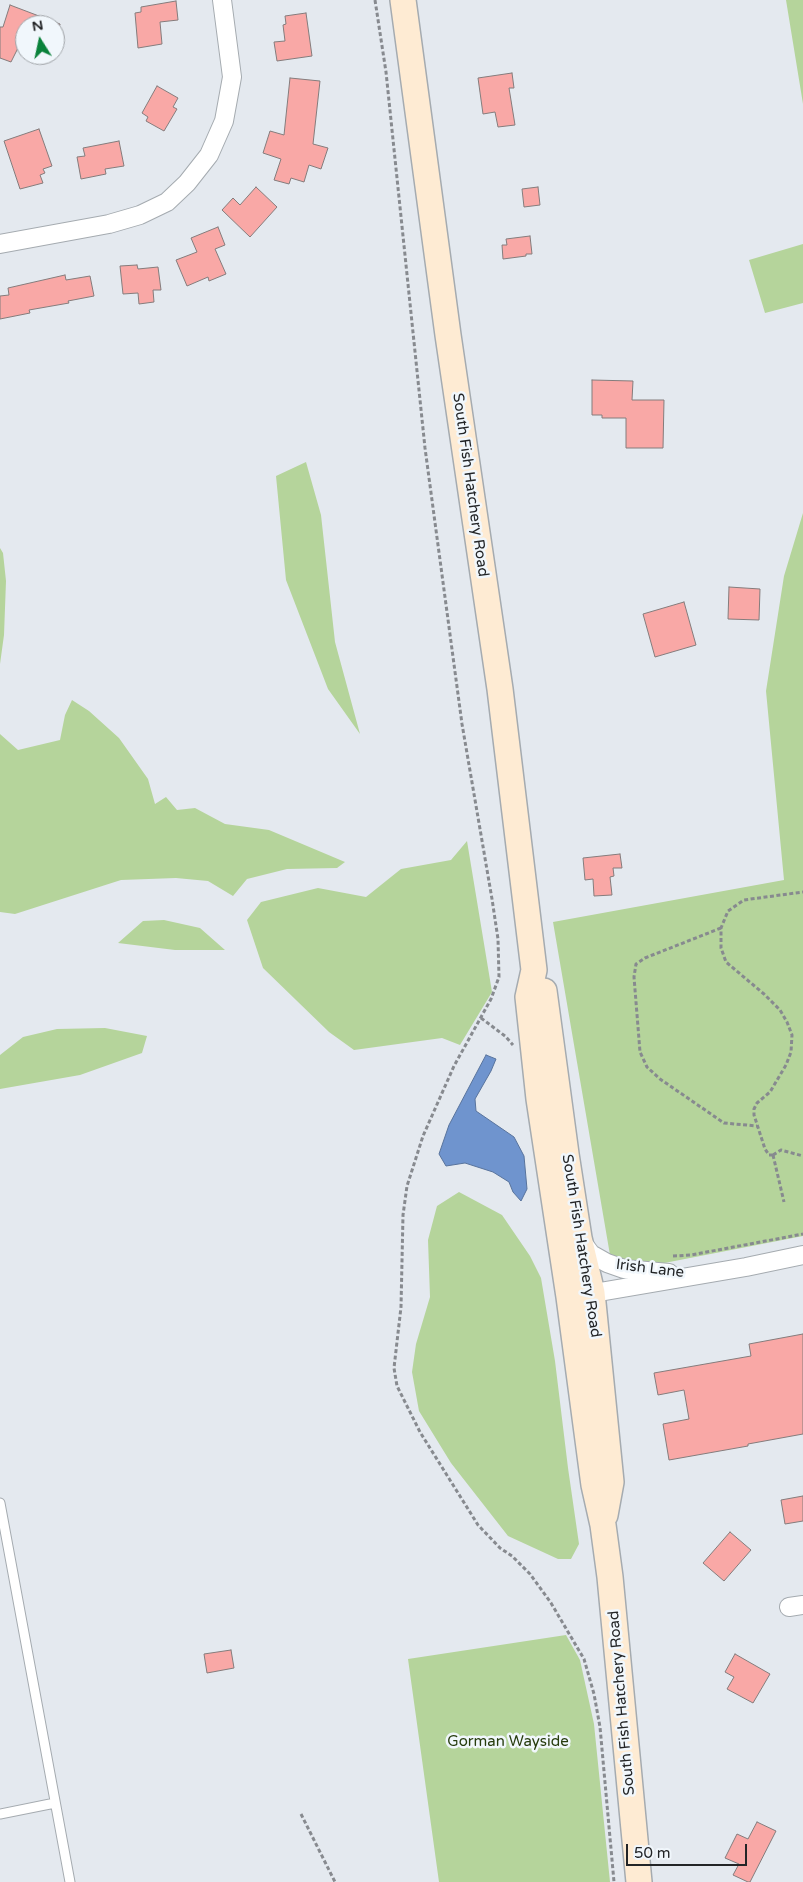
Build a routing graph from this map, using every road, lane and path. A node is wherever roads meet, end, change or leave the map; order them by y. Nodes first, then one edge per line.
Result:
1 (222, 0) edge
2 (375, 0) edge
3 (402, 0) edge
4 (0, 244) edge
5 (803, 892) edge
6 (721, 928) junction
7 (534, 970) junction
8 (481, 1018) junction
9 (505, 1036) dead end
10 (757, 1126) junction
11 (774, 1155) junction
12 (803, 1156) edge
13 (784, 1202) dead end
14 (803, 1234) edge
15 (579, 1238) junction
16 (803, 1255) edge
17 (666, 1257) dead end
18 (702, 1275) junction
19 (581, 1295) junction
20 (0, 1503) edge
21 (55, 1803) junction
22 (0, 1814) edge
23 (302, 1814) dead end
24 (70, 1882) edge
25 (335, 1882) edge
26 (614, 1882) edge
27 (639, 1882) edge

1 - 4 street
2 - 8 path
3 - 7 main road, South Fish Hatchery Road
5 - 6 path
6 - 10 path
6 - 10 path
7 - 15 main road, South Fish Hatchery Road
7 - 19 main road, South Fish Hatchery Road
8 - 9 path
8 - 26 path
10 - 11 path
11 - 12 path
11 - 13 path
14 - 17 path
15 - 18 street, Irish Lane
15 - 19 main road, South Fish Hatchery Road
16 - 18 street, Irish Lane
18 - 19 street, Irish Lane
19 - 27 main road, South Fish Hatchery Road
20 - 21 lane
21 - 22 lane
21 - 24 lane
23 - 25 path

